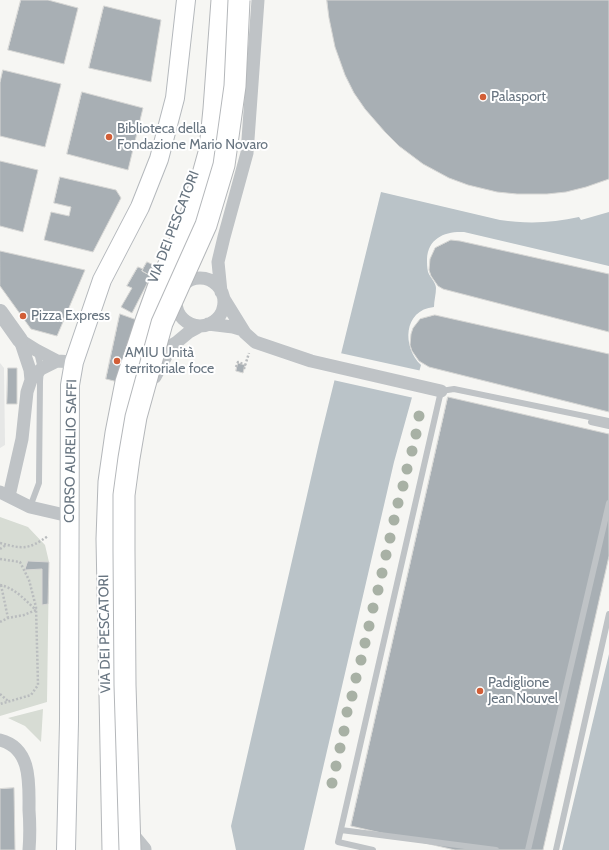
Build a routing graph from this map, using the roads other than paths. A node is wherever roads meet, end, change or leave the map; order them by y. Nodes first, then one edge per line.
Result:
1 (186, 0) edge
2 (222, 0) edge
3 (225, 0) edge
4 (239, 0) edge
5 (258, 0) edge
6 (223, 296) junction
7 (178, 310) junction
8 (0, 312) edge
9 (204, 325) junction
10 (243, 330) junction
11 (20, 340) junction
12 (172, 345) junction
13 (36, 350) junction
14 (66, 361) junction
15 (41, 369) junction
16 (30, 380) junction
17 (441, 391) junction
18 (556, 413) dead end
19 (609, 421) edge
20 (609, 426) edge
21 (130, 435) junction
22 (4, 494) edge
23 (609, 503) edge
24 (30, 507) junction
25 (69, 516) junction
26 (609, 614) edge
27 (0, 740) edge
28 (341, 830) junction
29 (138, 847) edge
30 (29, 850) edge
31 (66, 850) edge
32 (112, 850) edge
33 (373, 850) edge
34 (496, 850) edge
35 (528, 850) edge
36 (556, 850) edge

1 - 14 main road, CORSO AURELIO SAFFI
2 - 32 highway
3 - 21 street, VIA DEI PESCATORI
4 - 29 highway, bridge
5 - 6 street
6 - 7 street, VIA DEI PESCATORI
6 - 9 street, VIA DEI PESCATORI
6 - 10 street
7 - 9 street
7 - 12 street, VIA DEI PESCATORI
8 - 11 street
9 - 10 street
9 - 12 street, VIA DEI PESCATORI
10 - 17 street
11 - 13 street
11 - 16 street
12 - 21 street, VIA DEI PESCATORI
13 - 14 street
13 - 15 lane
14 - 15 street
14 - 25 main road, CORSO AURELIO SAFFI
15 - 16 street
15 - 24 lane
16 - 22 street
17 - 19 lane
17 - 28 lane
18 - 20 lane
21 - 29 street, VIA DEI PESCATORI
22 - 24 street
23 - 35 lane
24 - 25 street
25 - 31 main road, CORSO AURELIO SAFFI
26 - 36 lane
27 - 30 street
28 - 33 lane
28 - 34 lane

